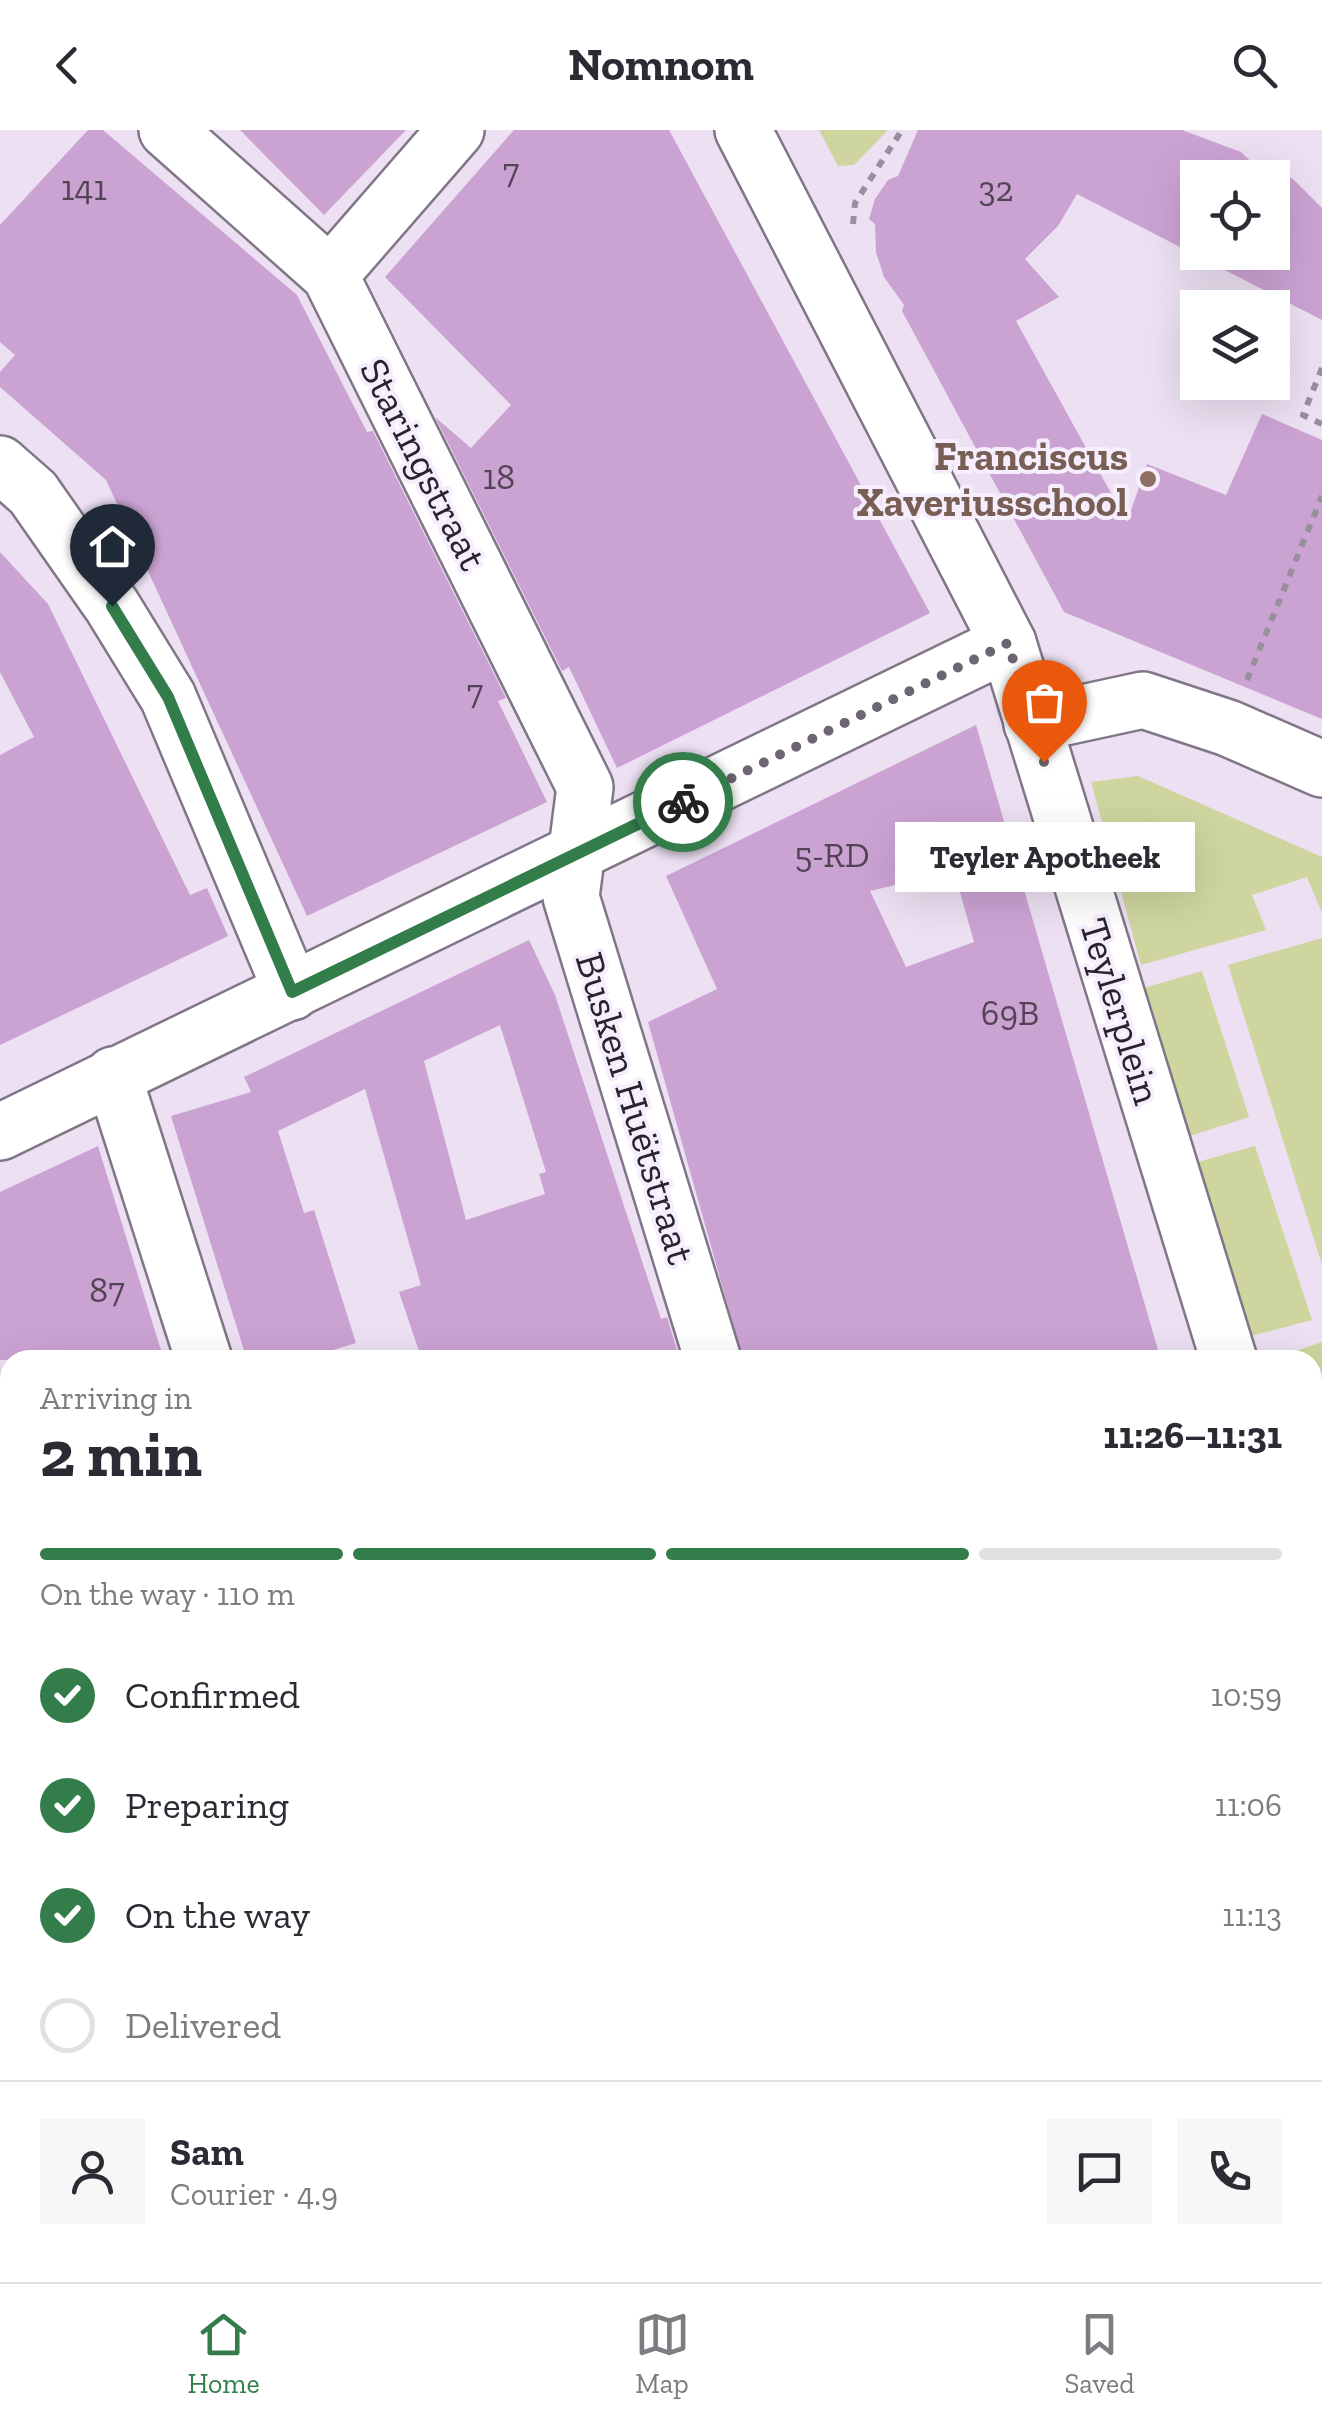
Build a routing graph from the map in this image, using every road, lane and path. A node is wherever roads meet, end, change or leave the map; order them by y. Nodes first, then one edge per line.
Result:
1 (167, 130) edge
2 (456, 130) edge
3 (742, 130) edge
4 (902, 130) edge
5 (851, 237) dead end
6 (330, 275) junction
7 (1322, 368) edge
8 (1322, 424) edge
9 (0, 464) edge
10 (1322, 496) edge
11 (1008, 643) junction
12 (1032, 724) junction
13 (1228, 728) junction
14 (1322, 769) edge
15 (576, 854) junction
16 (292, 992) junction
17 (113, 1076) junction
18 (0, 1132) edge
19 (201, 1350) edge
20 (710, 1350) edge
21 (1226, 1350) edge

1 - 6 street, Staringstraat
2 - 6 street
3 - 11 street, Teylerplein
4 - 5 path
6 - 15 street, Staringstraat
7 - 8 path
9 - 16 street
10 - 13 path
11 - 12 street, Teylerplein
11 - 15 street
12 - 13 street
12 - 21 street, Teylerplein
13 - 14 street
15 - 16 street
15 - 20 street, Busken Huëtstraat
16 - 17 street
17 - 18 street
17 - 19 street

